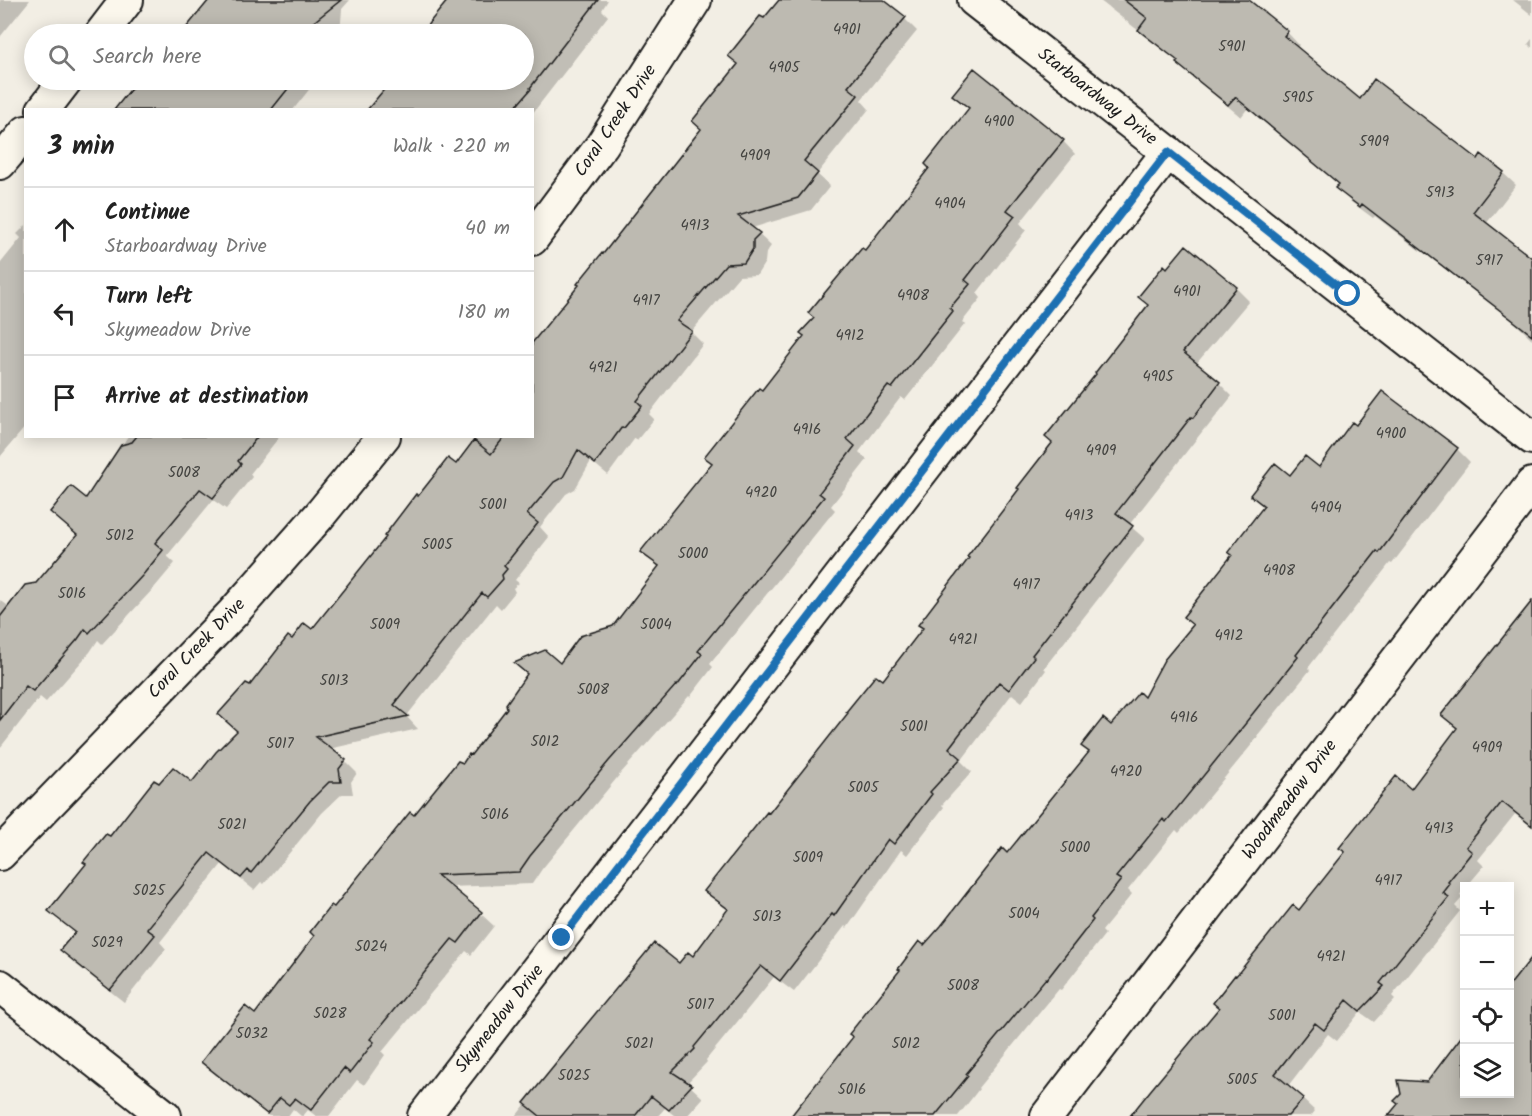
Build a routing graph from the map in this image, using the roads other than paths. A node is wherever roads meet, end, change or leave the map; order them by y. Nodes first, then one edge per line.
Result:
1 (127, 0) edge
2 (695, 0) edge
3 (974, 0) edge
4 (109, 24) edge
5 (58, 90) edge
6 (45, 108) edge
7 (24, 134) edge
8 (1168, 152) junction
9 (0, 163) edge
10 (534, 236) edge
11 (382, 438) edge
12 (1532, 438) edge
13 (1532, 484) edge
14 (0, 854) edge
15 (0, 986) edge
16 (165, 1116) edge
17 (424, 1116) edge
18 (1047, 1116) edge

1 - 4 street
2 - 10 street, Coral Creek Drive
3 - 8 street, Starboardway Drive
5 - 6 street
7 - 9 street
8 - 12 street, Starboardway Drive
8 - 17 street, Skymeadow Drive
11 - 14 street, Coral Creek Drive
13 - 18 street, Woodmeadow Drive
15 - 16 street

